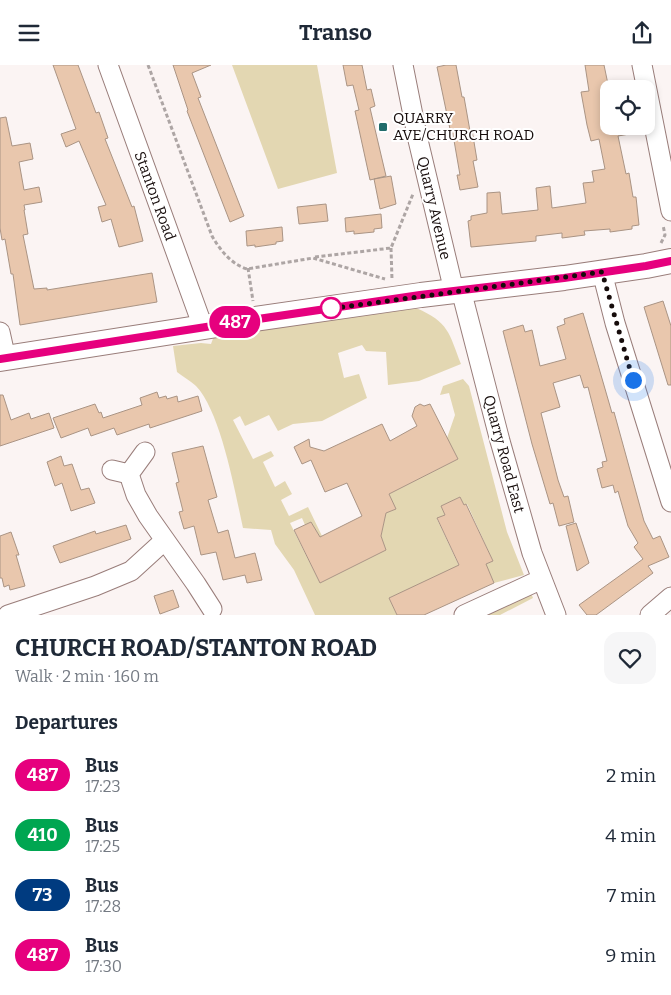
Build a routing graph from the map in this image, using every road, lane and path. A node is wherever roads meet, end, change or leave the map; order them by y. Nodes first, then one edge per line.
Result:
1 (108, 65) edge
2 (148, 65) edge
3 (403, 65) edge
4 (642, 65) edge
5 (414, 191) dead end
6 (671, 211) edge
7 (664, 235) dead end
8 (390, 248) junction
9 (664, 253) edge
10 (313, 258) junction
11 (248, 268) junction
12 (602, 272) junction
13 (392, 281) junction
14 (401, 281) dead end
15 (457, 291) junction
16 (255, 319) junction
17 (203, 327) junction
18 (0, 332) edge
19 (3, 359) edge
20 (145, 452) dead end
21 (671, 502) edge
22 (165, 540) junction
23 (542, 579) junction
24 (671, 597) edge
25 (216, 610) edge
26 (8, 615) edge
27 (464, 615) edge
28 (556, 615) edge
29 (650, 615) edge

1 - 17 street, Stanton Road
2 - 11 path
3 - 15 street, Quarry Avenue
4 - 6 street
5 - 8 path
7 - 9 path
8 - 10 path
8 - 13 path
9 - 12 main road
10 - 11 path
10 - 13 path
11 - 16 path
12 - 15 main road
12 - 21 street
13 - 14 path
15 - 16 main road
15 - 23 street, Quarry Road East
16 - 17 main road
17 - 19 main road
18 - 19 street
20 - 22 street
22 - 25 street
22 - 26 street
23 - 27 street
23 - 28 street, Quarry Road East
24 - 29 street

